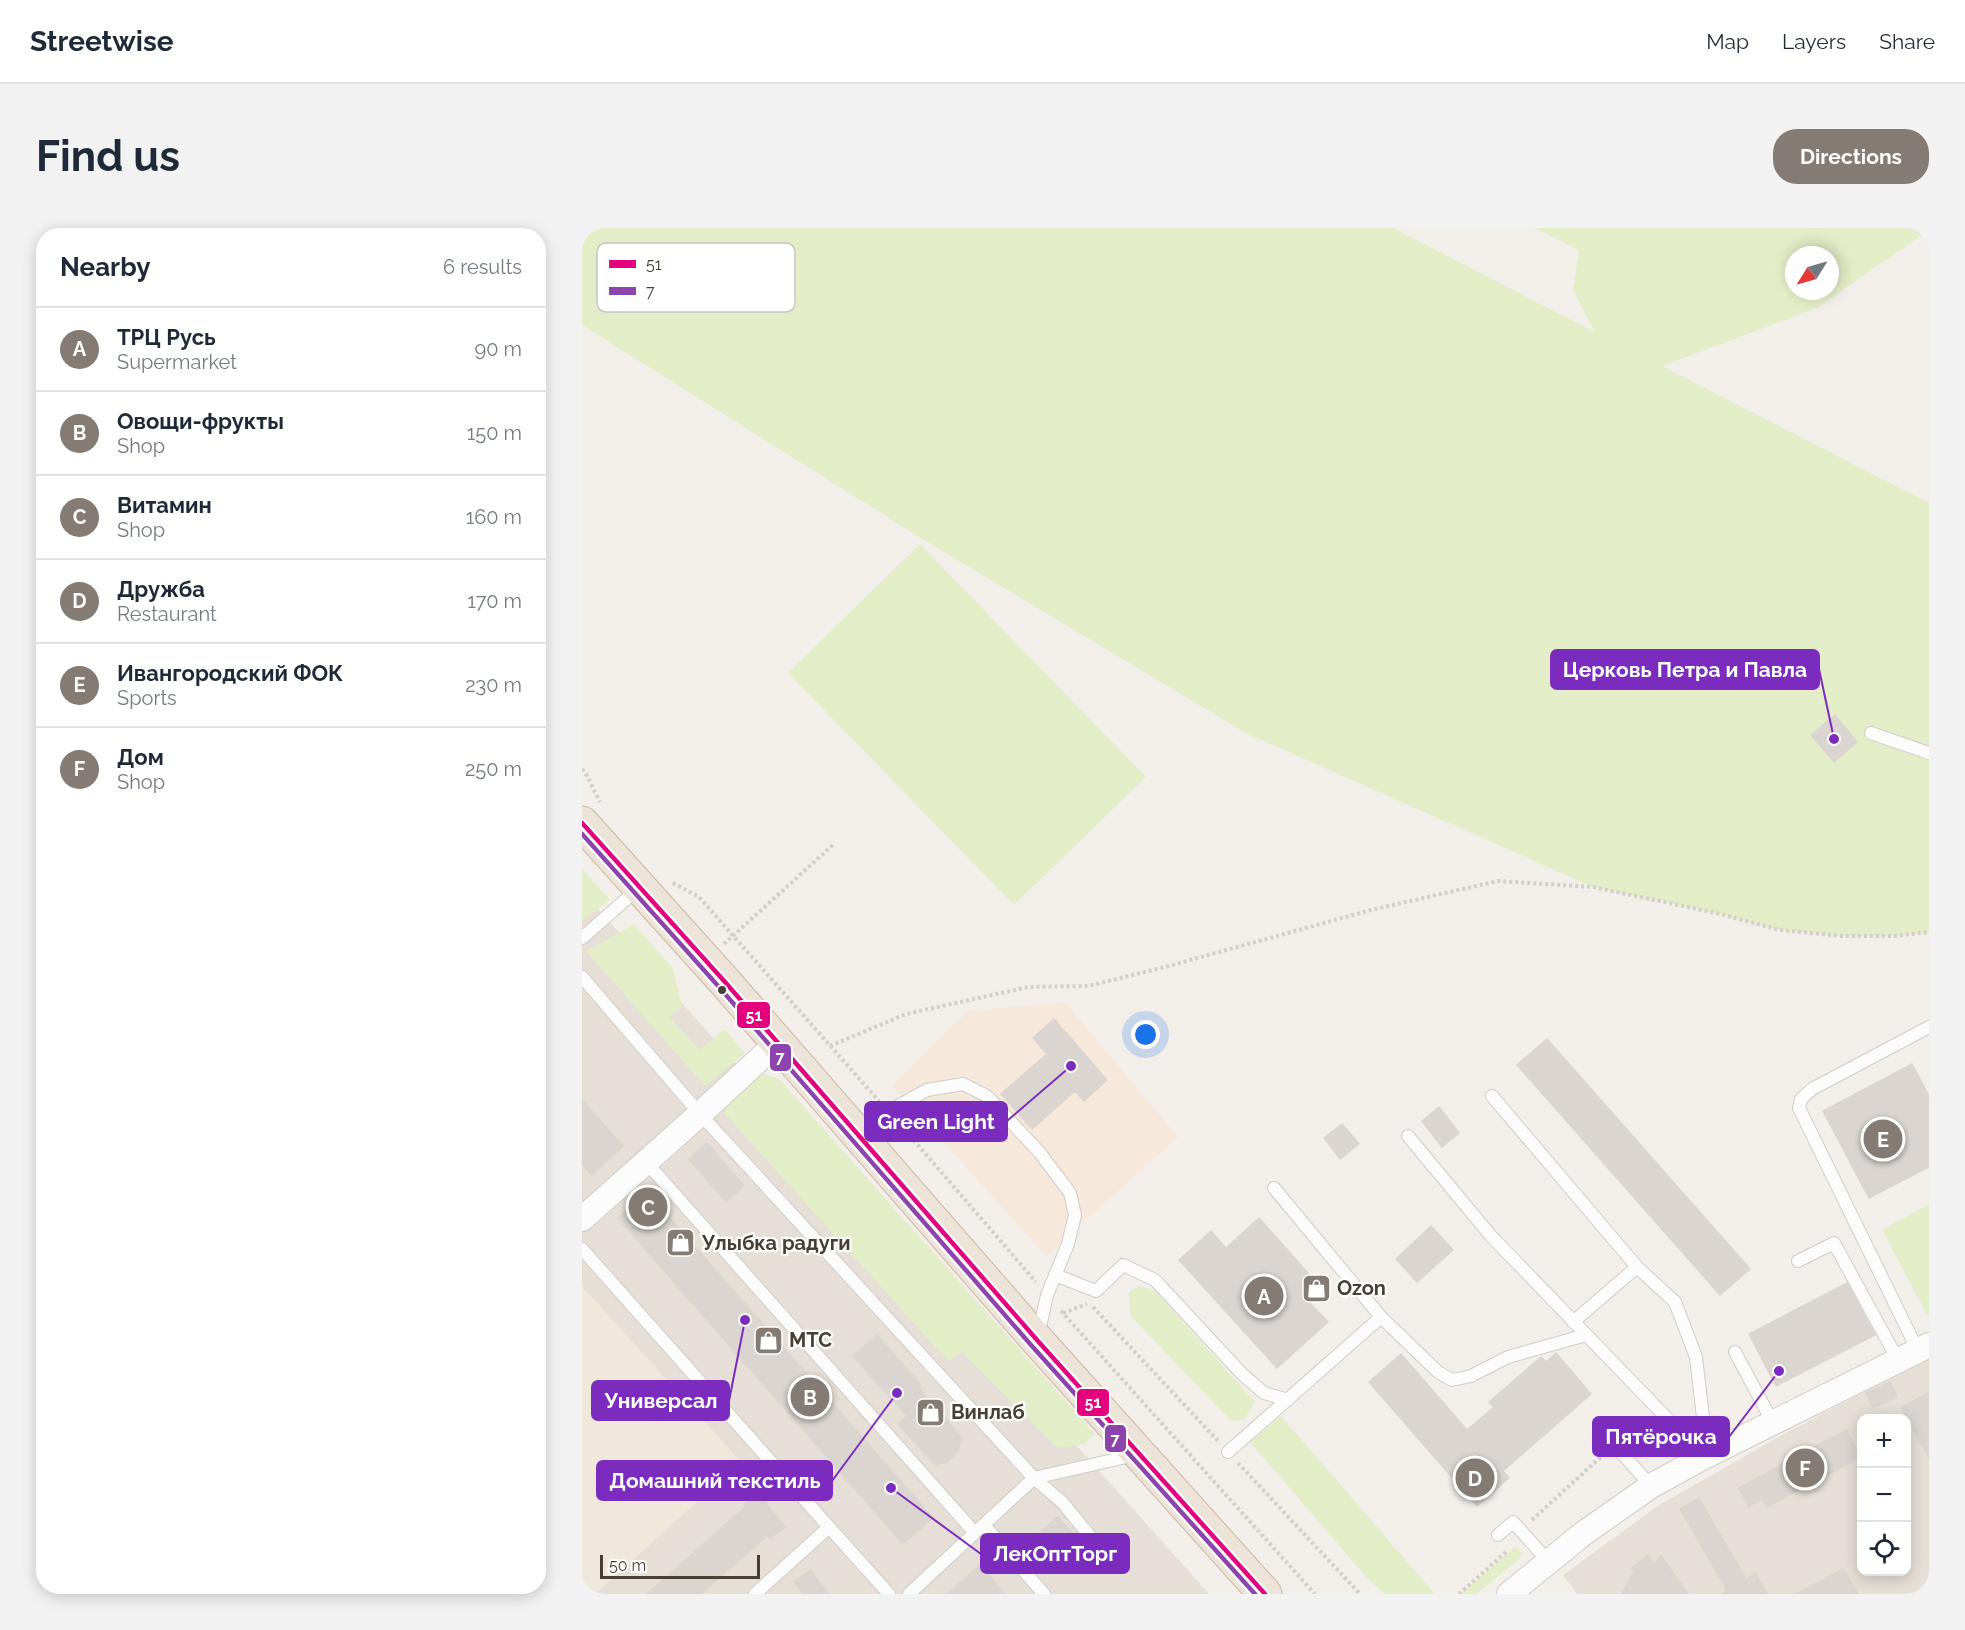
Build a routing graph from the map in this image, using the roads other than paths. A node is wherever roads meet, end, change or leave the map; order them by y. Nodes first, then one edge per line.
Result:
1 (1872, 733) dead end
2 (1929, 753) edge
3 (595, 817) edge
4 (653, 884) junction
5 (582, 938) edge
6 (582, 977) edge
7 (1929, 1027) edge
8 (778, 1042) junction
9 (1492, 1096) dead end
10 (700, 1114) junction
11 (1408, 1136) dead end
12 (861, 1137) junction
13 (646, 1162) junction
14 (1274, 1188) dead end
15 (582, 1219) edge
16 (582, 1248) edge
17 (1798, 1261) dead end
18 (1637, 1267) junction
19 (1055, 1275) junction
20 (1381, 1317) junction
21 (1573, 1322) junction
22 (1586, 1335) junction
23 (1037, 1340) junction
24 (1735, 1352) dead end
25 (1915, 1352) edge
26 (1288, 1400) junction
27 (1773, 1423) junction
28 (1604, 1433) dead end
29 (1695, 1449) junction
30 (1228, 1452) dead end
31 (1139, 1454) junction
32 (1034, 1478) junction
33 (1651, 1486) junction
34 (830, 1527) junction
35 (979, 1529) junction
36 (1498, 1536) dead end
37 (1111, 1562) dead end
38 (1548, 1562) junction
39 (755, 1594) edge
40 (889, 1594) edge
41 (909, 1594) edge
42 (1044, 1594) edge
43 (1265, 1594) edge
44 (1509, 1594) edge

1 - 2 lane
3 - 4 highway
4 - 5 lane
4 - 8 highway
6 - 10 lane
7 - 25 lane
8 - 10 street
8 - 12 highway
9 - 18 lane
10 - 13 street
10 - 32 lane
11 - 21 lane
12 - 19 lane
12 - 23 highway
13 - 15 street
13 - 35 lane
14 - 20 lane
16 - 34 lane
17 - 25 lane
18 - 21 lane
18 - 29 lane
19 - 23 lane
19 - 26 lane
20 - 22 lane
20 - 26 lane
21 - 22 lane
22 - 29 lane
23 - 31 highway
24 - 27 lane
25 - 27 street
26 - 30 lane
27 - 29 street
28 - 33 lane
29 - 33 street
31 - 32 lane
31 - 43 highway
32 - 35 lane
32 - 37 lane
33 - 38 street
34 - 39 lane
34 - 40 lane
35 - 41 lane
35 - 42 lane
36 - 38 lane
38 - 44 street

